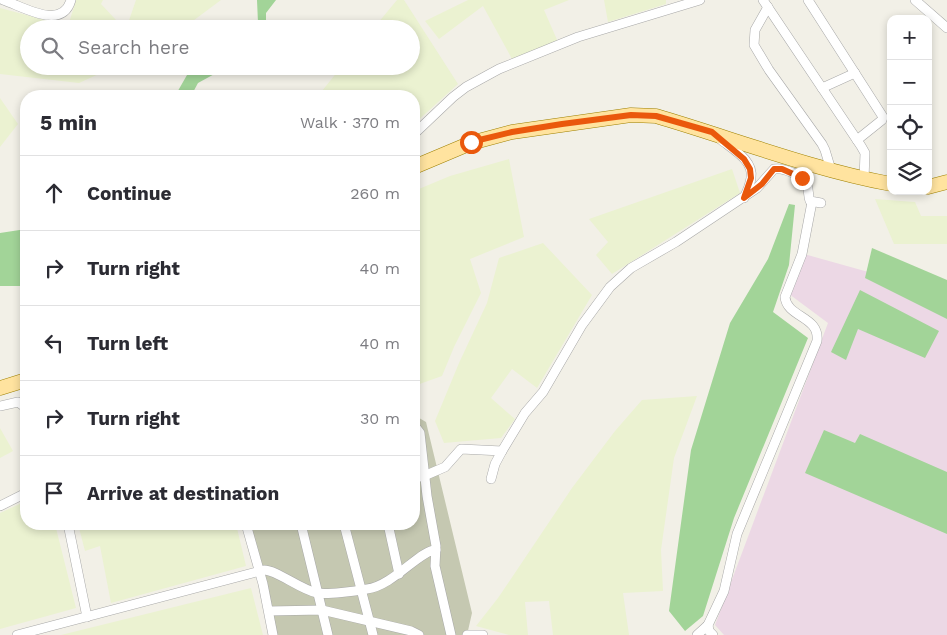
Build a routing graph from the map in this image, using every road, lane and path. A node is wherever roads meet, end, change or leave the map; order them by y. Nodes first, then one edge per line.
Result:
1 (3, 0) edge
2 (71, 0) edge
3 (700, 0) edge
4 (808, 0) edge
5 (915, 0) edge
6 (765, 3) edge
7 (947, 28) edge
8 (854, 73) junction
9 (822, 88) junction
10 (420, 128) edge
11 (712, 132) junction
12 (857, 140) junction
13 (420, 164) edge
14 (831, 170) junction
15 (864, 179) junction
16 (947, 182) edge
17 (887, 183) edge
18 (932, 186) edge
19 (744, 198) junction
20 (20, 382) edge
21 (0, 388) edge
22 (20, 404) edge
23 (0, 406) edge
24 (420, 434) edge
25 (502, 450) junction
26 (424, 476) junction
27 (420, 477) edge
28 (491, 479) dead end
29 (20, 496) edge
30 (0, 506) edge
31 (69, 530) edge
32 (248, 530) edge
33 (302, 530) edge
34 (345, 530) edge
35 (389, 530) edge
36 (436, 550) junction
37 (259, 571) junction
38 (399, 574) junction
39 (360, 590) junction
40 (318, 593) junction
41 (322, 610) junction
42 (269, 611) junction
43 (87, 617) junction
44 (369, 621) junction
45 (708, 626) junction
46 (17, 635) edge
47 (273, 635) edge
48 (328, 635) edge
49 (373, 635) edge
50 (419, 635) edge
51 (451, 635) edge
52 (466, 635) edge
53 (483, 635) edge
54 (698, 635) edge
55 (713, 635) edge

1 - 2 street
3 - 10 street
4 - 8 street
5 - 7 street
6 - 9 street
6 - 14 street
8 - 9 street
8 - 12 street
9 - 12 street
11 - 13 main road
11 - 14 main road
11 - 19 street
12 - 15 street
14 - 15 main road
15 - 17 main road
16 - 18 main road
19 - 25 street
19 - 45 street
20 - 21 main road
22 - 23 street
24 - 26 street
25 - 26 street
25 - 28 street
26 - 27 street
26 - 36 street
29 - 30 street
31 - 43 street
32 - 37 street
33 - 40 street
34 - 39 street
35 - 38 street
36 - 38 street
36 - 51 street
37 - 40 street
37 - 42 street
37 - 43 street
38 - 39 street
39 - 40 street
39 - 44 street
40 - 41 street
41 - 42 street
41 - 44 street
41 - 48 street
42 - 47 street
43 - 46 street
44 - 49 street
44 - 50 street
45 - 54 street
45 - 55 street
52 - 53 street

